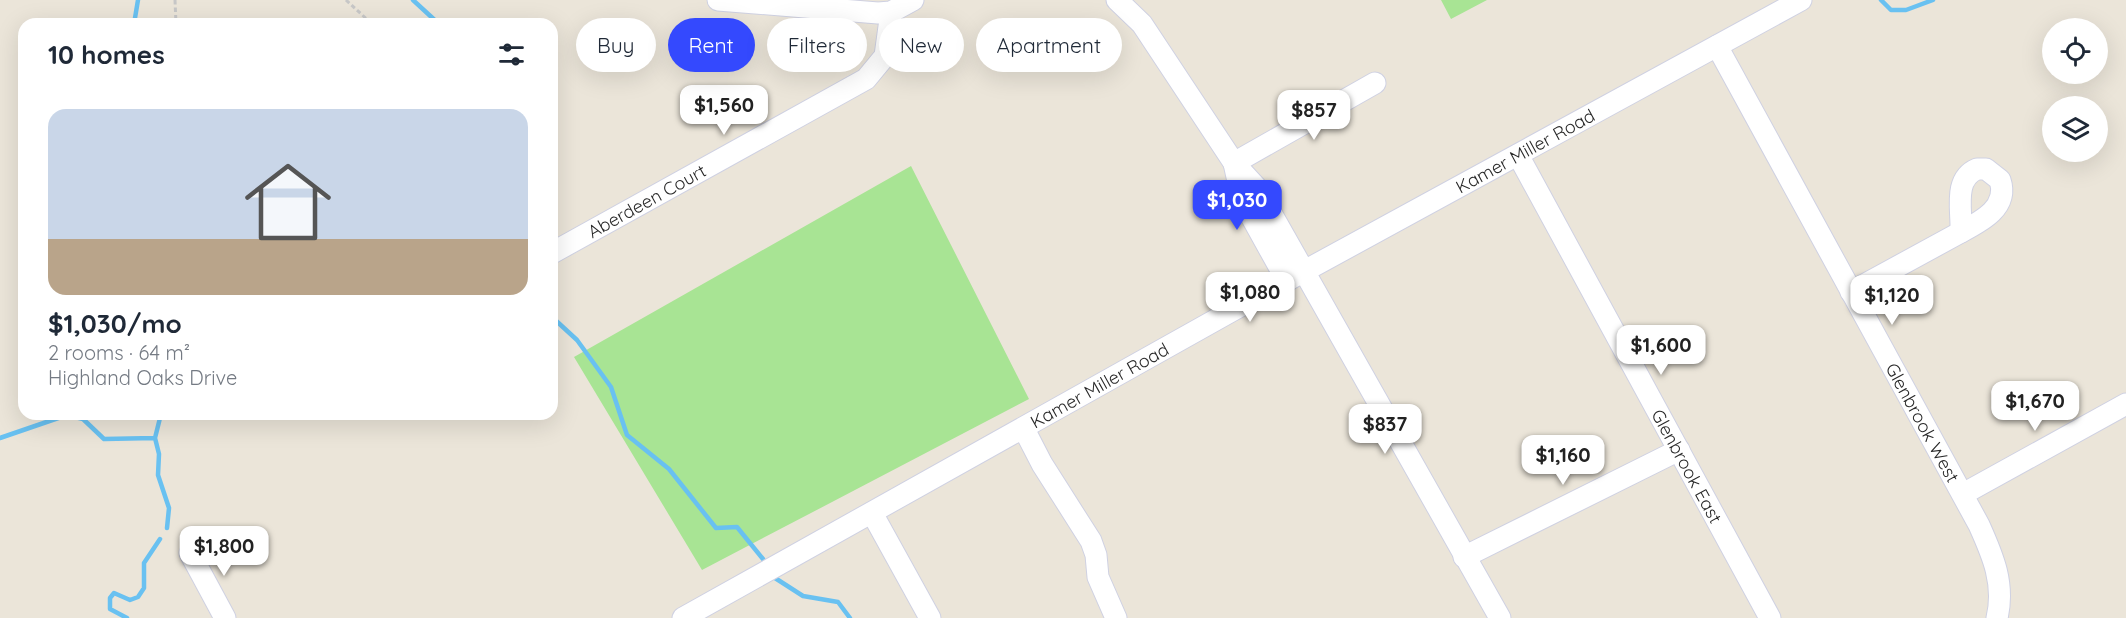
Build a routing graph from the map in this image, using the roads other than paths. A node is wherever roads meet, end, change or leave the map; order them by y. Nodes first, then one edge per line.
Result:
1 (718, 0) edge
2 (913, 0) edge
3 (1801, 0) edge
4 (1123, 2) edge
5 (891, 12) junction
6 (1717, 46) junction
7 (1375, 83) dead end
8 (1518, 155) junction
9 (1234, 163) junction
10 (1961, 232) dead end
11 (558, 251) edge
12 (1296, 276) junction
13 (1851, 292) junction
14 (2126, 404) edge
15 (1024, 429) junction
16 (1679, 450) junction
17 (1963, 494) junction
18 (872, 513) junction
19 (190, 554) dead end
20 (1464, 557) junction
21 (225, 618) edge
22 (683, 618) edge
23 (930, 618) edge
24 (1116, 618) edge
25 (1500, 618) edge
26 (1770, 618) edge
27 (1996, 618) edge

1 - 5 street
2 - 5 street
3 - 6 street, Kamer Miller Road
4 - 9 street
5 - 11 street, Aberdeen Court
6 - 8 street, Kamer Miller Road
6 - 13 street, Glenbrook West
7 - 9 street
8 - 12 street, Kamer Miller Road
8 - 16 street, Glenbrook East
9 - 12 street
10 - 13 street
12 - 15 street, Kamer Miller Road
12 - 20 street
13 - 17 street, Glenbrook West
14 - 17 street
15 - 18 street, Kamer Miller Road
15 - 24 street
16 - 20 street
16 - 26 street, Glenbrook East
17 - 27 street, Glenbrook West
18 - 22 street, Kamer Miller Road
18 - 23 street
19 - 21 street
20 - 25 street

